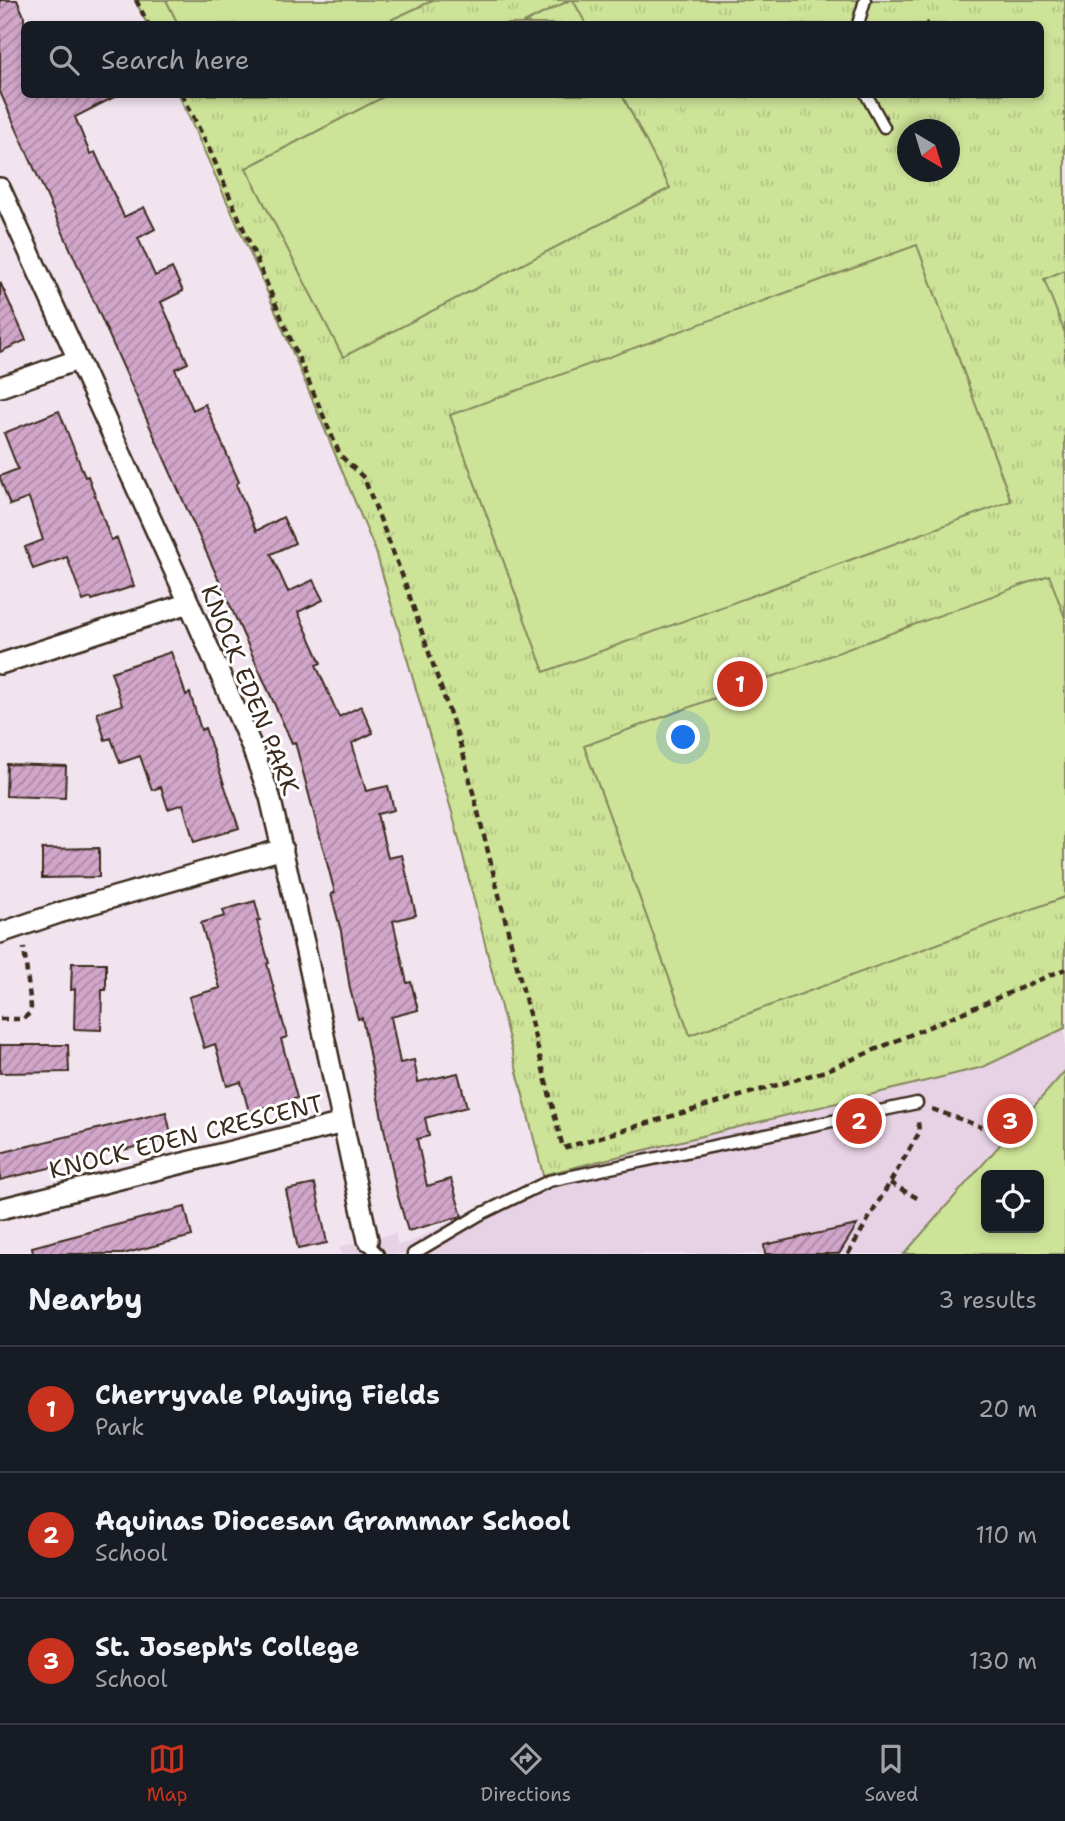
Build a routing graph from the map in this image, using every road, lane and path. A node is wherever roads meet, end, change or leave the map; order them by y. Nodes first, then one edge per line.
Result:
1 (136, 0) edge
2 (865, 0) edge
3 (146, 21) edge
4 (859, 21) edge
5 (184, 98) edge
6 (868, 98) edge
7 (884, 127) dead end
8 (0, 188) edge
9 (77, 360) junction
10 (0, 387) edge
11 (189, 603) junction
12 (0, 664) edge
13 (284, 849) junction
14 (0, 933) edge
15 (23, 946) dead end
16 (1065, 969) edge
17 (0, 1019) edge
18 (917, 1103) junction
19 (343, 1123) junction
20 (982, 1127) dead end
21 (890, 1184) junction
22 (919, 1199) dead end
23 (0, 1209) edge
24 (373, 1247) edge
25 (413, 1254) edge
26 (848, 1254) edge

1 - 3 path
2 - 4 lane
5 - 16 path
6 - 7 lane
8 - 9 street, KNOCK EDEN PARK
9 - 10 street
9 - 11 street, KNOCK EDEN PARK
11 - 12 street
11 - 13 street, KNOCK EDEN PARK
13 - 14 street
13 - 19 street, KNOCK EDEN PARK
15 - 17 path
18 - 20 path
18 - 21 path
18 - 25 lane
19 - 23 street, KNOCK EDEN CRESCENT
19 - 24 street, KNOCK EDEN PARK
21 - 22 path
21 - 26 path

